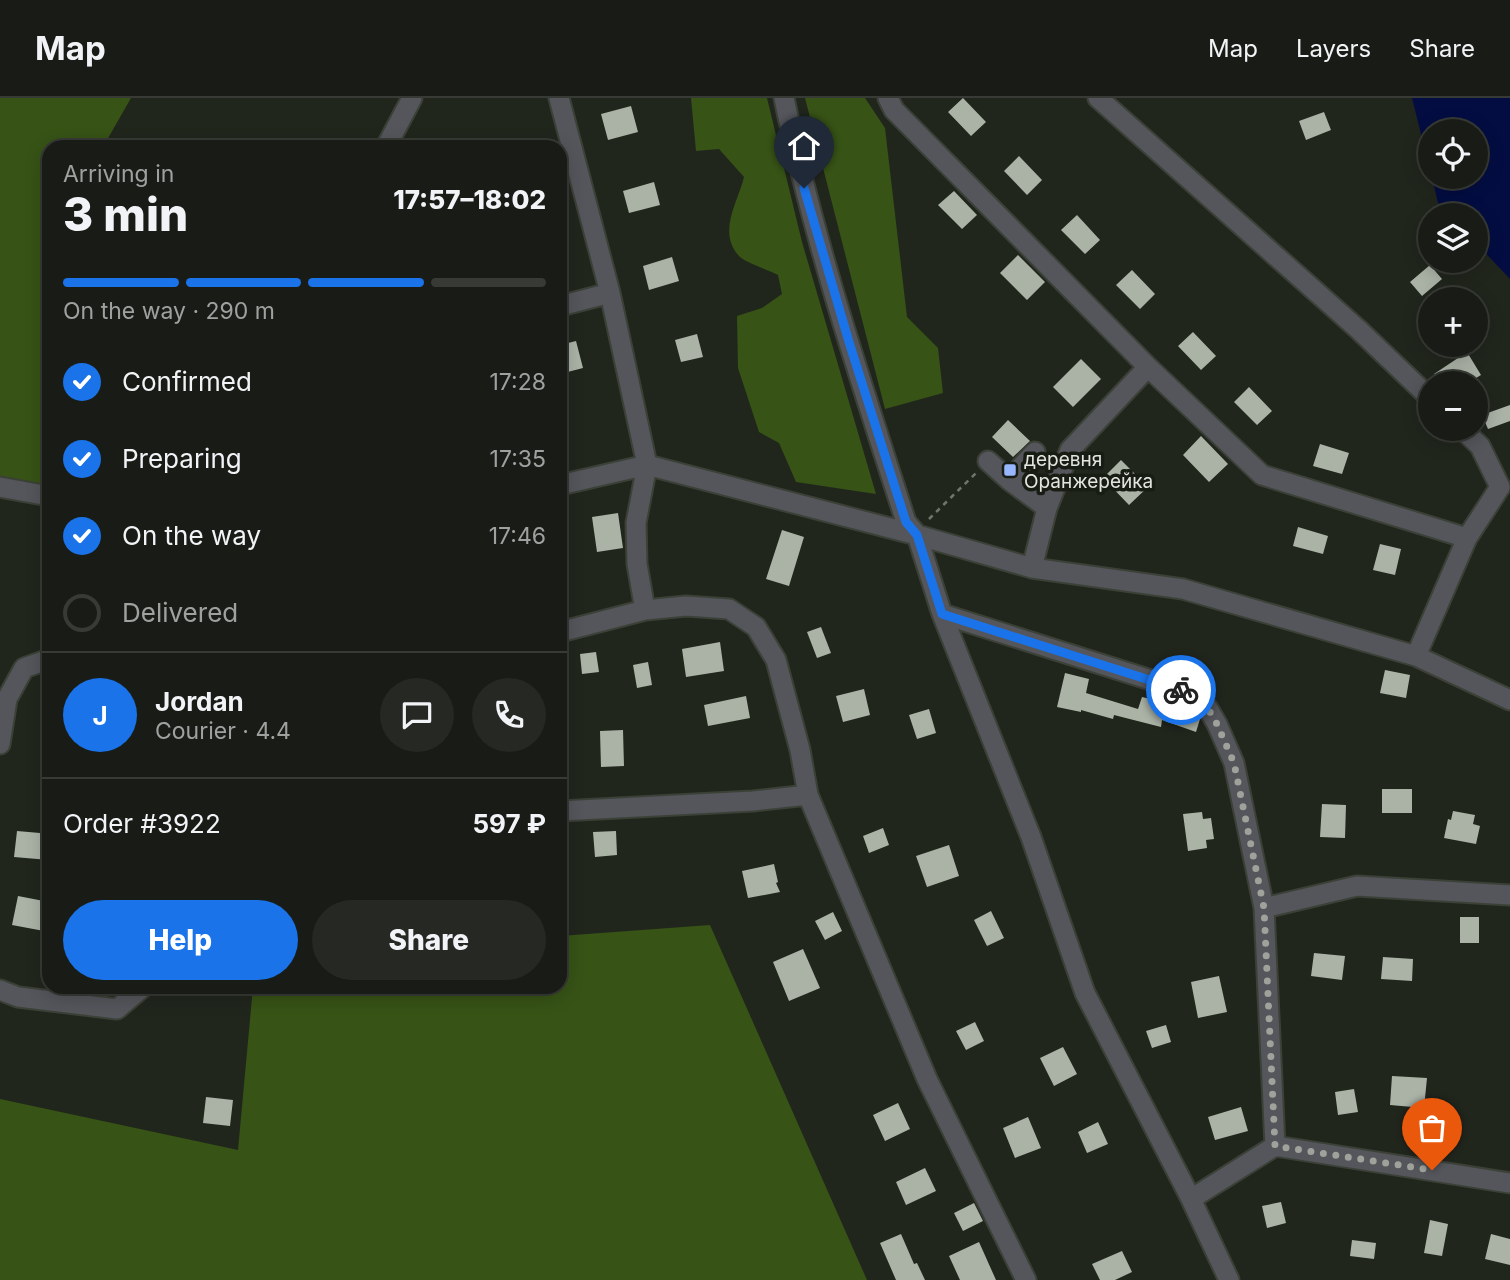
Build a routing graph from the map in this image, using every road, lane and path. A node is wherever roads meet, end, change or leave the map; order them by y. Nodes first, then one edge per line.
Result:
1 (412, 98) edge
2 (559, 98) edge
3 (784, 98) edge
4 (888, 98) edge
5 (1098, 98) edge
6 (390, 140) edge
7 (610, 293) junction
8 (567, 304) edge
9 (1148, 367) junction
10 (1418, 387) edge
11 (1475, 441) edge
12 (1035, 452) dead end
13 (988, 461) joint
14 (647, 465) junction
15 (1009, 480) junction
16 (567, 483) edge
17 (0, 487) edge
18 (42, 495) edge
19 (1047, 508) junction
20 (933, 515) dead end
21 (917, 535) junction
22 (1467, 538) junction
23 (1032, 568) junction
24 (645, 610) junction
25 (942, 614) junction
26 (567, 630) edge
27 (1416, 656) junction
28 (42, 662) edge
29 (1510, 700) edge
30 (0, 744) edge
31 (808, 795) junction
32 (567, 811) edge
33 (1510, 895) edge
34 (1264, 908) junction
35 (0, 990) edge
36 (135, 994) edge
37 (1275, 1146) junction
38 (1510, 1183) edge
39 (1191, 1199) junction
40 (1026, 1280) edge
41 (1228, 1280) edge

1 - 6 street
2 - 7 street
3 - 21 street
4 - 9 street
5 - 10 street
7 - 8 street
7 - 14 street
9 - 19 street
9 - 22 street
11 - 22 street
12 - 15 street
13 - 15 street
13 - 20 path
14 - 16 street
14 - 21 street
14 - 24 street
15 - 19 street
17 - 18 street
19 - 23 street
21 - 23 street
21 - 25 street
22 - 27 street
23 - 27 street
24 - 26 street
24 - 31 street
25 - 34 street
25 - 39 street
27 - 29 street
28 - 30 street
31 - 32 street
31 - 40 street
33 - 34 street
34 - 37 street
35 - 36 street
37 - 38 street
37 - 39 street
39 - 41 street

